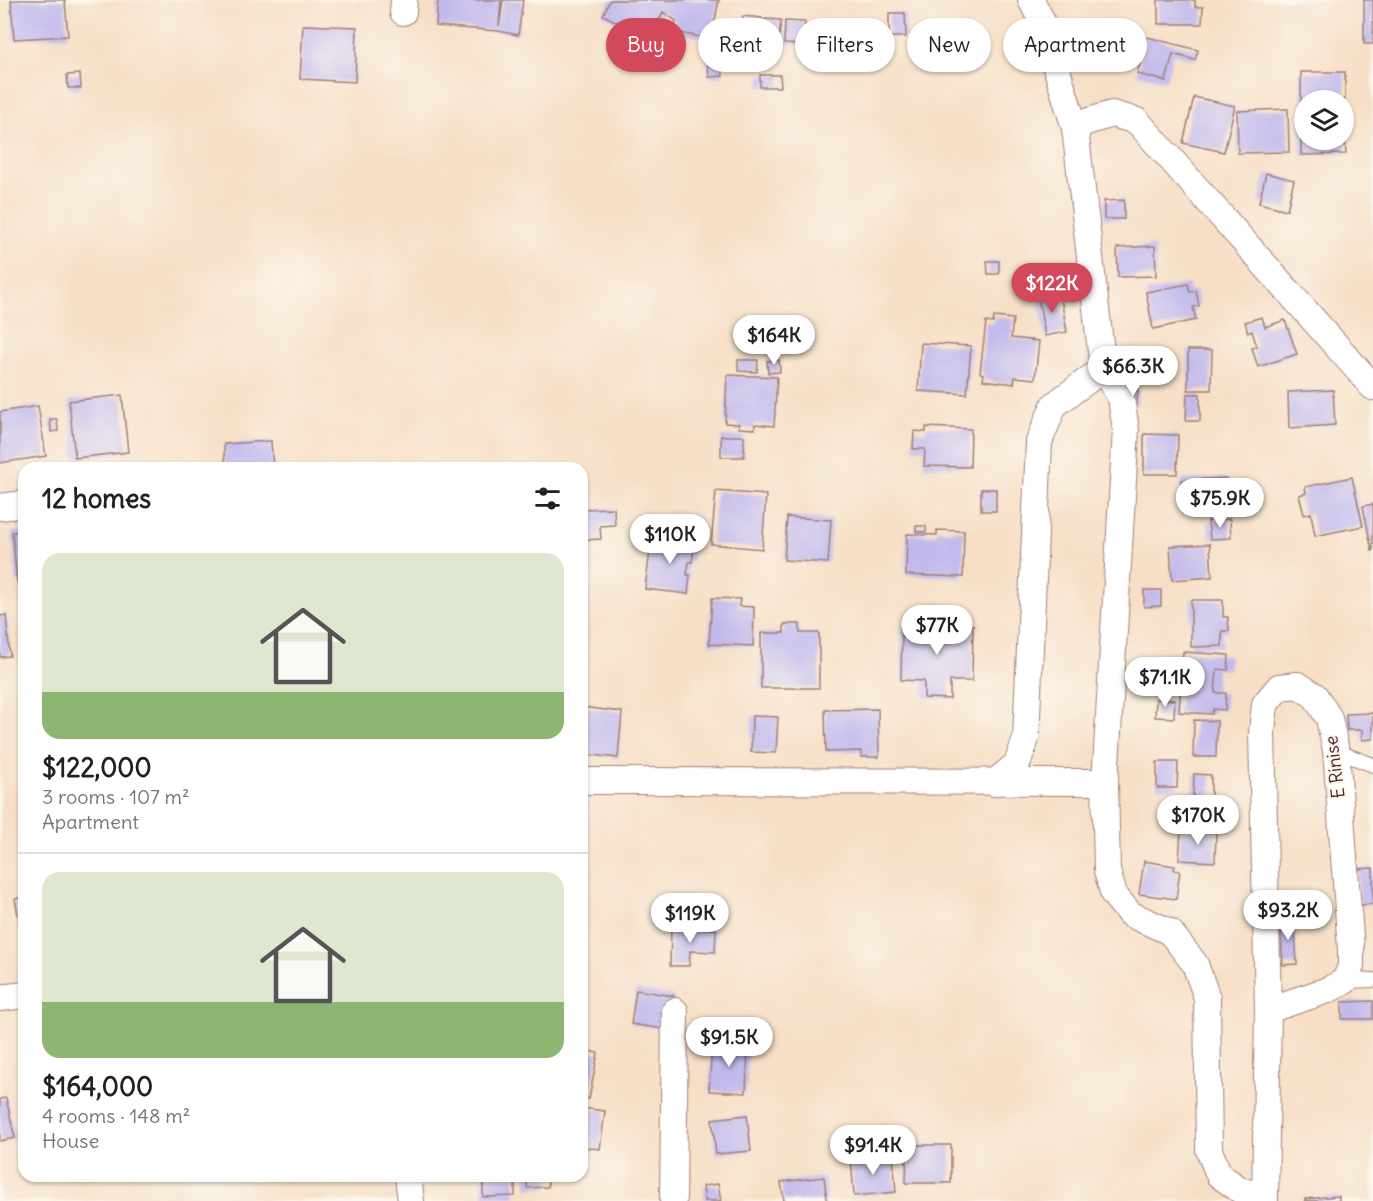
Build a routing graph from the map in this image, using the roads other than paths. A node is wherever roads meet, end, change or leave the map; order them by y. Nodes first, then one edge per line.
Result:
1 (1031, 0) edge
2 (1075, 128) junction
3 (1103, 369) junction
4 (1373, 387) edge
5 (18, 505) edge
6 (0, 507) edge
7 (1336, 750) junction
8 (1373, 765) edge
9 (588, 781) edge
10 (1105, 782) junction
11 (994, 783) junction
12 (1373, 980) edge
13 (1345, 981) junction
14 (18, 996) edge
15 (0, 998) edge
16 (1268, 1010) junction
17 (675, 1011) dead end
18 (409, 1182) edge
19 (1265, 1199) edge
20 (411, 1201) edge
21 (673, 1201) edge

1 - 2 street
2 - 3 street
2 - 4 street
3 - 10 street
3 - 11 street
5 - 6 street
7 - 8 lane
7 - 13 street, E Rinise
7 - 16 street, E Rinise
9 - 11 street
10 - 11 street
10 - 19 street
12 - 13 lane
13 - 16 street
14 - 15 street
16 - 19 street, E Rinise
17 - 21 street
18 - 20 street

